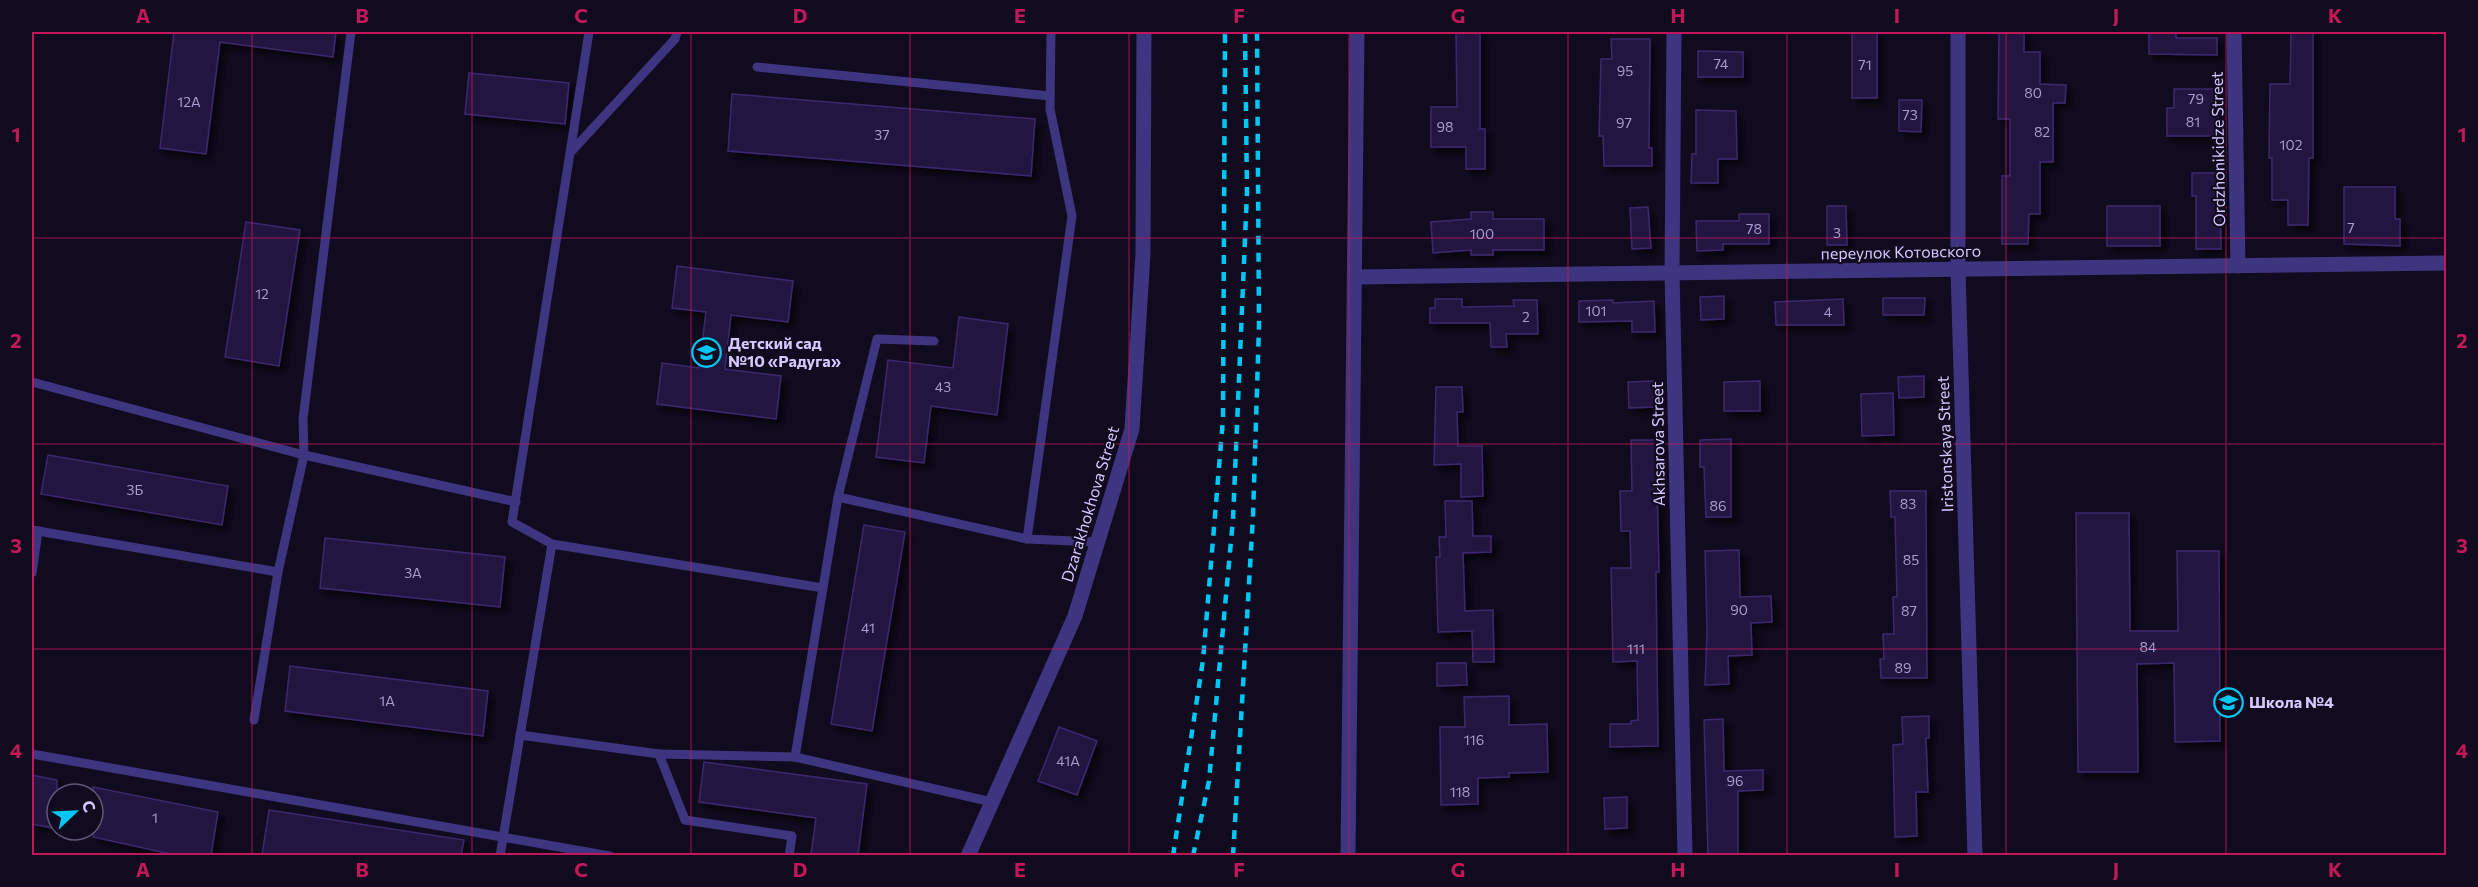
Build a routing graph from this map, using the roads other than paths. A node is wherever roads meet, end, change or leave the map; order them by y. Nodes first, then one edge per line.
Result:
1 (351, 32) edge
2 (589, 32) edge
3 (676, 32) edge
4 (1051, 32) edge
5 (1144, 32) edge
6 (1357, 32) edge
7 (1674, 32) edge
8 (1958, 32) edge
9 (2235, 32) edge
10 (757, 67) dead end
11 (1050, 96) junction
12 (570, 153) junction
13 (2446, 263) edge
14 (2238, 266) junction
15 (1958, 269) junction
16 (1672, 273) junction
17 (1355, 277) junction
18 (934, 342) dead end
19 (32, 382) edge
20 (304, 455) junction
21 (838, 497) junction
22 (516, 502) junction
23 (35, 530) edge
24 (1027, 538) junction
25 (1097, 542) junction
26 (552, 544) junction
27 (278, 572) junction
28 (32, 573) edge
29 (823, 588) junction
30 (254, 720) dead end
31 (520, 735) junction
32 (32, 754) edge
33 (659, 754) junction
34 (795, 757) junction
35 (992, 802) junction
36 (503, 838) junction
37 (500, 855) edge
38 (610, 855) edge
39 (789, 855) edge
40 (968, 855) edge
41 (1348, 855) edge
42 (1684, 855) edge
43 (1975, 855) edge

1 - 20 lane
2 - 12 lane
3 - 12 lane
4 - 11 lane
5 - 25 street, Dzarakhokhova Street
6 - 17 street
7 - 16 street, Akhsarova Street
8 - 15 street, Iristonskaya Street
9 - 14 street, Ordzhonikidze Street
10 - 11 lane
11 - 24 lane
12 - 22 lane
13 - 14 street, переулок Котовского
14 - 15 street, переулок Котовского
15 - 16 street, переулок Котовского
15 - 43 street, Iristonskaya Street
16 - 17 street, переулок Котовского
16 - 42 street, Akhsarova Street
17 - 41 street
18 - 21 lane
19 - 20 lane
20 - 22 lane
20 - 27 lane
21 - 24 lane
21 - 29 lane
22 - 26 lane
23 - 27 lane
23 - 28 lane
24 - 25 lane
25 - 35 street, Dzarakhokhova Street
26 - 29 lane
26 - 31 lane
27 - 30 lane
29 - 34 lane
31 - 33 lane
31 - 36 lane
32 - 36 lane
33 - 34 lane
33 - 39 lane
34 - 35 lane
35 - 40 street, Dzarakhokhova Street
36 - 37 lane
36 - 38 lane

